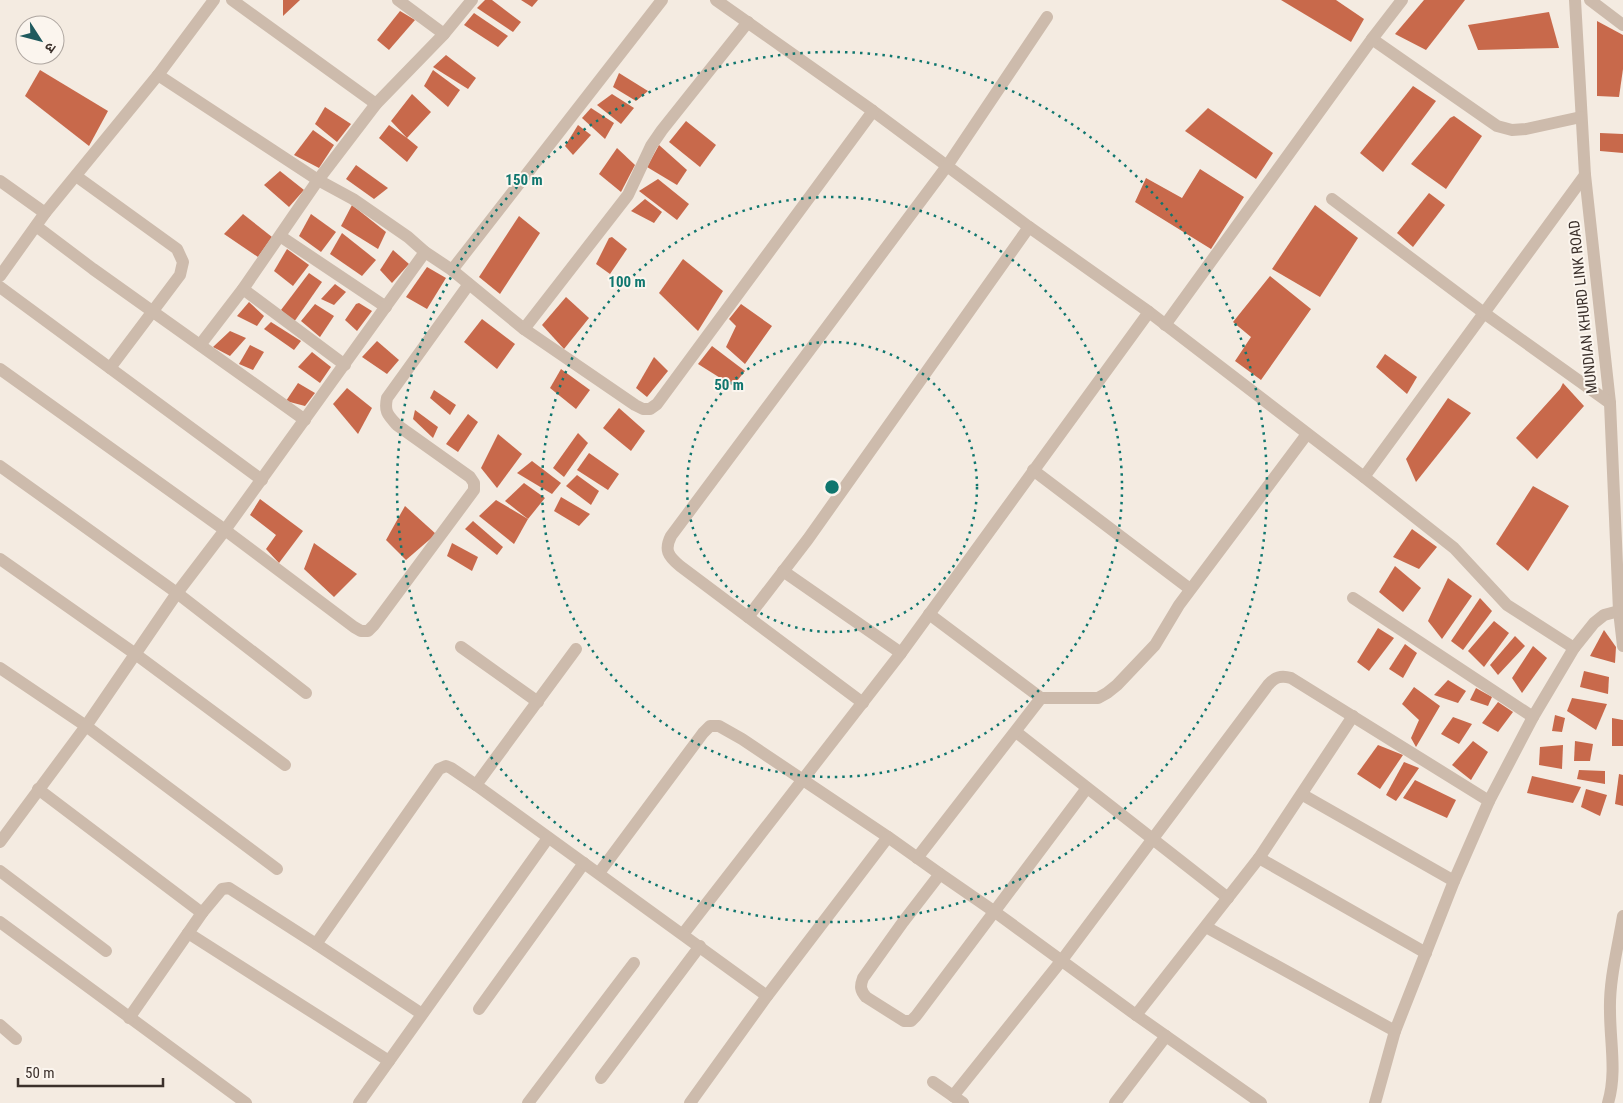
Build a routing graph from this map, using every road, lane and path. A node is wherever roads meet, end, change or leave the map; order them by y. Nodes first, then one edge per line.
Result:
1 (214, 0) edge
2 (232, 0) edge
3 (398, 0) edge
4 (472, 0) edge
5 (662, 0) edge
6 (716, 0) edge
7 (1402, 0) edge
8 (1575, 0) edge
9 (1590, 0) edge
10 (1047, 17) dead end
11 (748, 22) junction
12 (1623, 25) edge
13 (444, 34) junction
14 (1372, 39) junction
15 (158, 75) junction
16 (376, 104) junction
17 (873, 111) junction
18 (1582, 117) junction
19 (947, 166) junction
20 (1585, 175) junction
21 (76, 176) junction
22 (318, 180) junction
23 (0, 181) edge
24 (1332, 199) dead end
25 (45, 213) junction
26 (36, 226) junction
27 (1029, 227) junction
28 (280, 236) junction
29 (425, 252) junction
30 (452, 270) junction
31 (0, 276) edge
32 (469, 284) junction
33 (0, 287) edge
34 (243, 290) junction
35 (386, 307) junction
36 (152, 311) junction
37 (1149, 312) junction
38 (1484, 313) junction
39 (1165, 325) junction
40 (524, 329) junction
41 (200, 345) junction
42 (345, 365) junction
43 (110, 368) junction
44 (0, 369) edge
45 (1610, 403) junction
46 (305, 420) junction
47 (1307, 434) junction
48 (0, 466) edge
49 (1033, 470) junction
50 (1364, 477) junction
51 (262, 480) junction
52 (225, 530) junction
53 (0, 559) edge
54 (782, 571) junction
55 (1190, 589) junction
56 (177, 593) junction
57 (1353, 598) dead end
58 (1621, 612) edge
59 (929, 614) junction
60 (748, 617) junction
61 (1623, 646) edge
62 (461, 647) dead end
63 (1574, 648) junction
64 (576, 649) dead end
65 (134, 653) junction
66 (900, 653) junction
67 (0, 668) edge
68 (306, 693) dead end
69 (1041, 698) junction
70 (538, 702) junction
71 (863, 703) junction
72 (1353, 716) junction
73 (1533, 717) junction
74 (86, 726) junction
75 (1016, 732) junction
76 (285, 765) dead end
77 (803, 780) junction
78 (476, 785) junction
79 (1087, 788) junction
80 (38, 789) junction
81 (1302, 795) junction
82 (1489, 802) junction
83 (888, 837) junction
84 (548, 838) junction
85 (1152, 838) junction
86 (0, 842) edge
87 (917, 858) junction
88 (1259, 858) junction
89 (584, 863) junction
90 (277, 869) dead end
91 (0, 871) edge
92 (599, 874) junction
93 (940, 874) junction
94 (1454, 881) junction
95 (1228, 898) junction
96 (202, 912) junction
97 (995, 912) junction
98 (1623, 916) edge
99 (0, 922) edge
100 (1206, 927) junction
101 (188, 933) junction
102 (683, 934) junction
103 (316, 944) junction
104 (700, 946) junction
105 (106, 951) dead end
106 (1426, 953) junction
107 (1062, 960) junction
108 (634, 963) dead end
109 (768, 996) junction
110 (479, 1009) dead end
111 (422, 1014) junction
112 (1136, 1015) junction
113 (129, 1018) junction
114 (0, 1025) edge
115 (1395, 1031) junction
116 (1166, 1036) junction
117 (16, 1039) dead end
118 (390, 1061) junction
119 (601, 1078) dead end
120 (933, 1082) dead end
121 (1618, 1091) edge
122 (958, 1099) edge
123 (246, 1103) edge
124 (360, 1103) edge
125 (528, 1103) edge
126 (690, 1103) edge
127 (1114, 1103) edge
128 (1261, 1103) edge
129 (1375, 1103) edge
130 (1608, 1103) edge

1 - 15 street
2 - 16 street
3 - 13 street
4 - 13 street
5 - 30 street
6 - 11 street
7 - 14 street
8 - 18 street, MUNDIAN KHURD LINK ROAD
9 - 12 street
10 - 19 street
11 - 17 street
11 - 40 street
13 - 16 street
14 - 18 street
14 - 39 street
15 - 21 street
15 - 22 street
16 - 22 street
17 - 19 street
17 - 40 street
18 - 20 street, MUNDIAN KHURD LINK ROAD
19 - 27 street
19 - 60 street
20 - 38 street
20 - 45 street, MUNDIAN KHURD LINK ROAD
21 - 25 street
21 - 36 street
22 - 28 street
22 - 29 street
23 - 25 street
24 - 38 street
25 - 26 street
26 - 31 street
26 - 36 street
27 - 37 street
27 - 54 street
28 - 34 street
28 - 35 street
29 - 30 street
29 - 35 street
30 - 32 street
32 - 40 street
32 - 52 street
33 - 43 street
34 - 41 street
34 - 42 street
35 - 42 street
36 - 41 street
36 - 43 street
37 - 39 street
37 - 49 street
38 - 45 street
38 - 50 street
39 - 47 street
41 - 46 street
42 - 46 street
43 - 51 street
44 - 52 street
45 - 58 street, MUNDIAN KHURD LINK ROAD
46 - 51 street
47 - 50 street
47 - 55 street
48 - 56 street
49 - 55 street
49 - 59 street
50 - 63 street
51 - 52 street
52 - 56 street
53 - 65 street
54 - 60 street
54 - 66 street
55 - 69 street
56 - 65 street
56 - 68 street
57 - 73 street
58 - 61 street, MUNDIAN KHURD LINK ROAD
58 - 63 street
59 - 66 street
59 - 69 street
60 - 71 street
62 - 70 street
63 - 73 street
64 - 70 street
65 - 74 street
65 - 76 street
66 - 71 street
67 - 74 street
69 - 75 street
70 - 78 street
71 - 77 street
72 - 81 street
72 - 82 street
72 - 85 street
73 - 82 street
74 - 80 street
74 - 90 street
75 - 79 street
75 - 87 street
77 - 83 street
77 - 92 street
77 - 102 street
78 - 84 street
78 - 103 street
79 - 85 street
79 - 97 street
80 - 86 street
80 - 96 street
81 - 88 street
81 - 94 street
82 - 94 street
83 - 87 street
83 - 109 street
84 - 89 street
84 - 111 street
85 - 95 street
85 - 107 street
87 - 93 street
88 - 95 street
88 - 106 street
89 - 92 street
89 - 110 street
91 - 105 street
92 - 102 street
93 - 97 street
93 - 97 street
94 - 106 street
95 - 100 street
96 - 101 street
96 - 103 street
97 - 107 street
98 - 121 street
99 - 113 street
100 - 112 street
100 - 115 street
101 - 113 street
101 - 118 street
102 - 104 street
103 - 111 street
104 - 109 street
104 - 119 street
106 - 115 street
107 - 112 street
107 - 122 street
108 - 125 street
109 - 126 street
111 - 118 street
112 - 116 street
113 - 123 street
114 - 117 street
115 - 129 street
116 - 127 street
116 - 128 street
118 - 124 street
120 - 122 street
121 - 130 street

